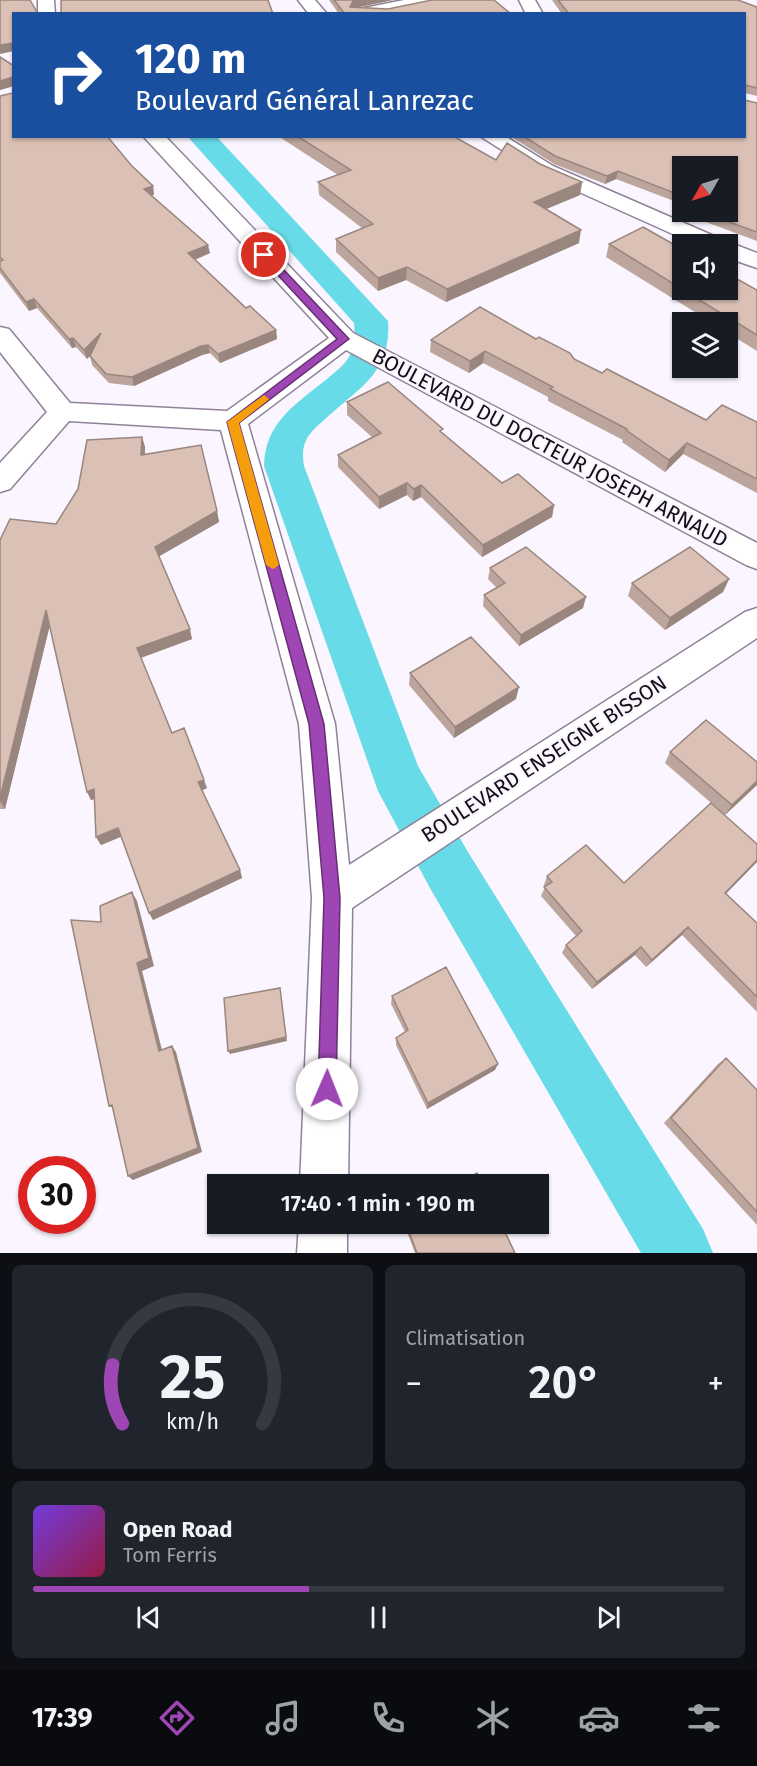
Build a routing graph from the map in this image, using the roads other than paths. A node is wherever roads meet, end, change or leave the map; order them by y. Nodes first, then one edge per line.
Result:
1 (306, 0) edge
2 (429, 0) edge
3 (317, 12) edge
4 (370, 12) edge
5 (155, 138) edge
6 (493, 138) edge
7 (690, 234) edge
8 (738, 254) edge
9 (757, 261) edge
10 (0, 335) edge
11 (361, 348) junction
12 (62, 412) junction
13 (233, 422) junction
14 (0, 482) edge
15 (757, 557) edge
16 (757, 621) edge
17 (332, 898) junction
18 (324, 1174) edge
19 (323, 1234) edge
20 (322, 1253) edge

1 - 3 street
2 - 4 street
5 - 11 street, BOULEVARD DU DOCTEUR JOSEPH ARNAUD
6 - 7 street
8 - 9 street
10 - 12 street
11 - 13 street
11 - 15 street, BOULEVARD DU DOCTEUR JOSEPH ARNAUD
12 - 13 street
12 - 14 street
13 - 17 street
16 - 17 street, BOULEVARD ENSEIGNE BISSON
17 - 18 street
19 - 20 street

